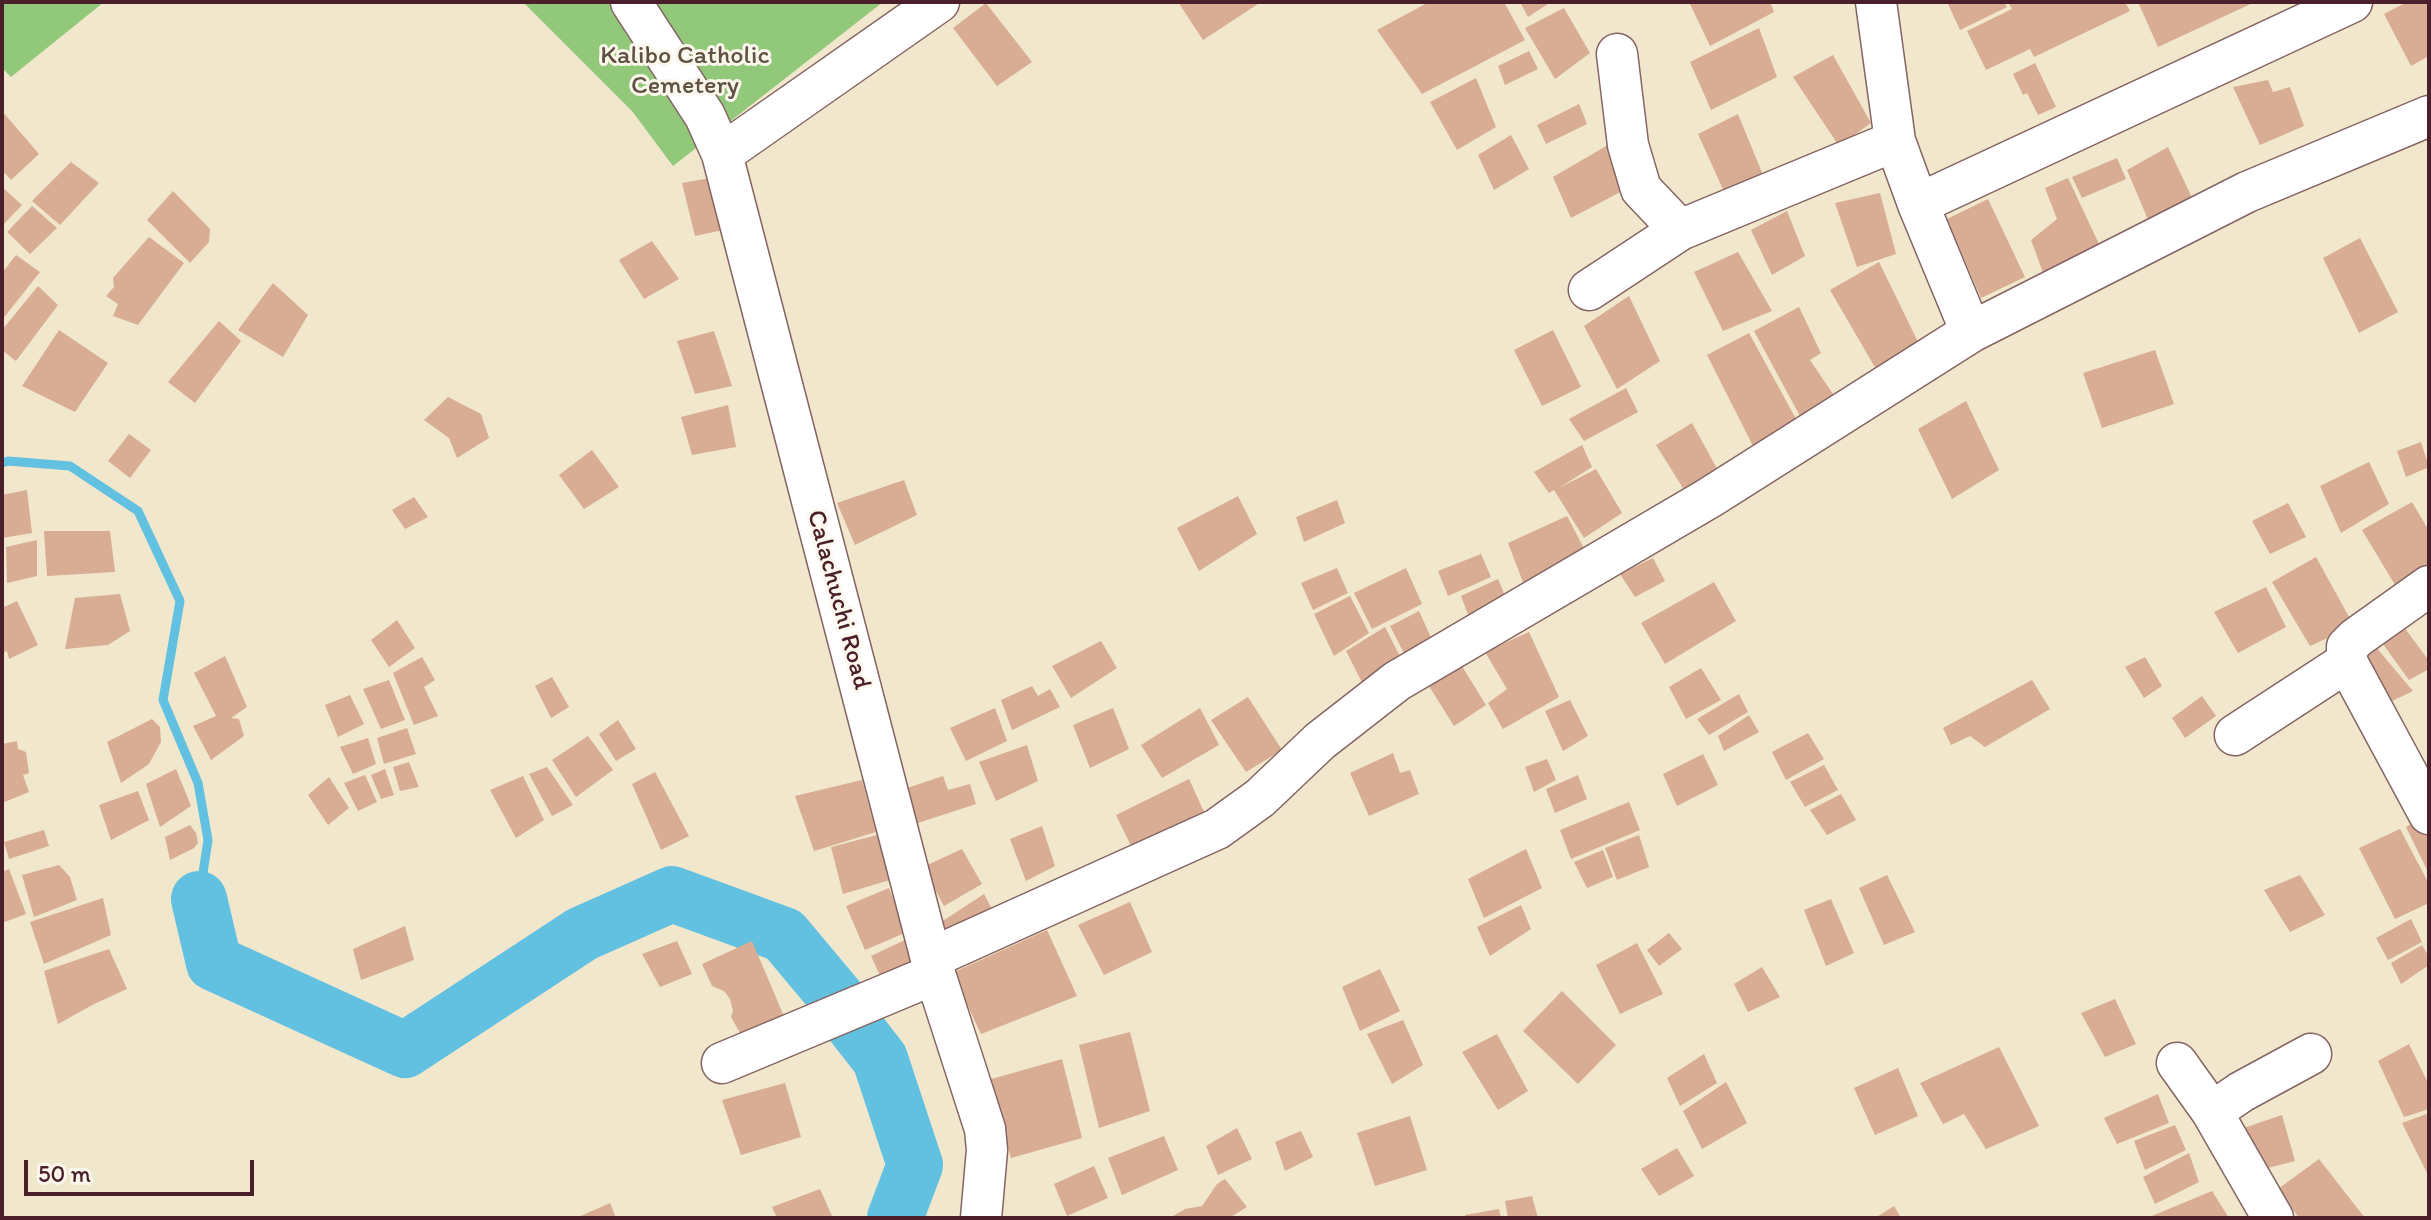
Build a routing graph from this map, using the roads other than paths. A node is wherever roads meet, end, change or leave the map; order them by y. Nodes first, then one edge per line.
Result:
1 (939, 2) edge
2 (1876, 2) edge
3 (2352, 2) edge
4 (640, 5) edge
5 (1617, 54) dead end
6 (2429, 116) edge
7 (1895, 141) junction
8 (722, 154) junction
9 (1918, 204) junction
10 (1680, 230) junction
11 (1589, 290) dead end
12 (1971, 332) junction
13 (2429, 586) edge
14 (2347, 662) junction
15 (2235, 735) dead end
16 (2429, 814) edge
17 (933, 966) junction
18 (2311, 1054) dead end
19 (722, 1063) dead end
20 (2177, 1063) dead end
21 (2212, 1112) junction
22 (981, 1218) edge
23 (2273, 1218) edge

1 - 8 street
2 - 7 street
3 - 9 street
4 - 8 street, Calachuchi Road
5 - 10 street
6 - 12 street
7 - 9 street
7 - 10 street
8 - 17 street, Calachuchi Road
9 - 12 street
10 - 11 street
12 - 17 street
13 - 14 street
14 - 15 street
14 - 16 street
17 - 19 street
17 - 22 street, Calachuchi Road
18 - 21 street
20 - 21 street
21 - 23 street

